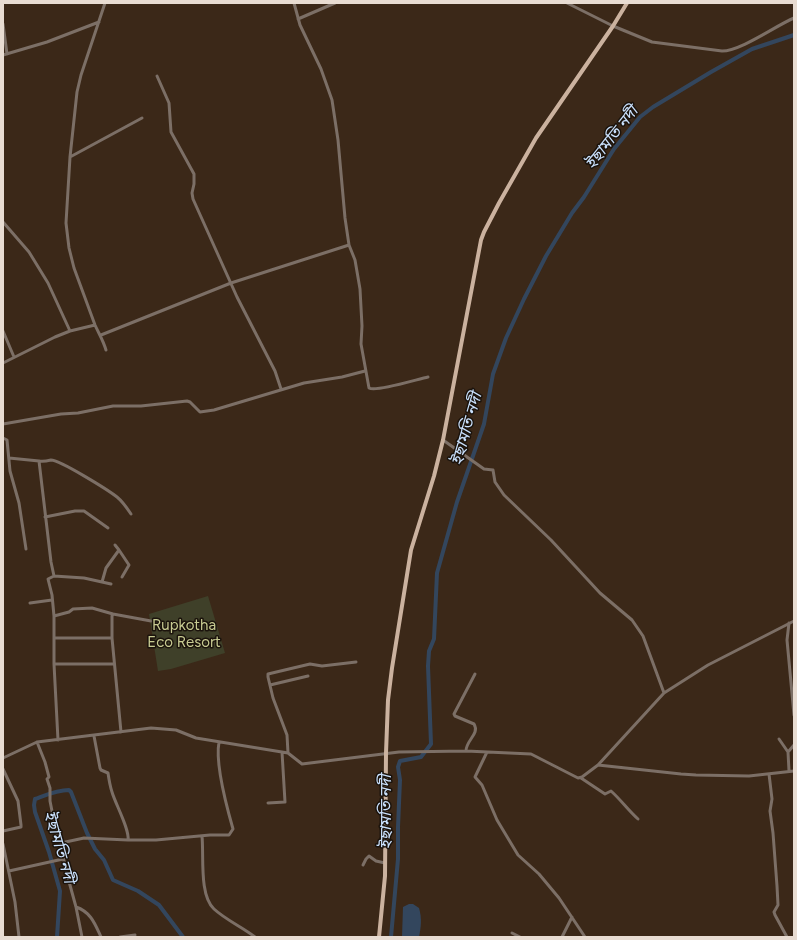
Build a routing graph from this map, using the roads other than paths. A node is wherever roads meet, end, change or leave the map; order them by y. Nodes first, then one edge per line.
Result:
1 (106, 3) edge
2 (294, 3) edge
3 (335, 3) edge
4 (567, 3) edge
5 (627, 3) edge
6 (794, 18) edge
7 (298, 19) junction
8 (99, 22) junction
9 (3, 24) edge
10 (613, 26) junction
11 (8, 54) junction
12 (3, 55) edge
13 (157, 76) dead end
14 (142, 118) dead end
15 (70, 157) junction
16 (3, 222) edge
17 (349, 244) junction
18 (231, 283) junction
19 (95, 325) junction
20 (3, 331) edge
21 (70, 331) junction
22 (101, 335) junction
23 (106, 350) dead end
24 (14, 357) junction
25 (3, 363) edge
26 (365, 371) junction
27 (428, 377) dead end
28 (281, 389) junction
29 (3, 424) edge
30 (3, 438) edge
31 (443, 440) junction
32 (9, 458) junction
33 (39, 461) junction
34 (131, 514) dead end
35 (45, 517) junction
36 (108, 528) dead end
37 (115, 545) dead end
38 (26, 549) dead end
39 (119, 550) junction
40 (54, 576) junction
41 (122, 577) dead end
42 (102, 582) junction
43 (111, 584) dead end
44 (52, 600) junction
45 (30, 603) dead end
46 (113, 614) junction
47 (54, 616) junction
48 (151, 621) dead end
49 (794, 621) edge
50 (789, 623) junction
51 (54, 638) junction
52 (112, 638) junction
53 (356, 662) dead end
54 (54, 664) junction
55 (114, 664) junction
56 (475, 674) dead end
57 (308, 676) dead end
58 (270, 685) junction
59 (664, 693) junction
60 (794, 715) edge
61 (121, 732) junction
62 (94, 736) junction
63 (779, 738) dead end
64 (58, 740) junction
65 (37, 742) junction
66 (219, 742) junction
67 (794, 745) edge
68 (466, 751) junction
69 (282, 752) junction
70 (487, 752) junction
71 (788, 752) junction
72 (288, 753) junction
73 (386, 753) junction
74 (3, 758) edge
75 (598, 765) junction
76 (3, 769) edge
77 (789, 771) junction
78 (794, 771) edge
79 (769, 774) junction
80 (581, 778) junction
81 (268, 803) dead end
82 (638, 819) dead end
83 (3, 831) edge
84 (202, 836) junction
85 (128, 840) junction
86 (61, 843) junction
87 (3, 844) edge
88 (63, 859) junction
89 (385, 863) junction
90 (363, 866) dead end
91 (9, 870) junction
92 (76, 907) junction
93 (572, 917) junction
94 (512, 933) dead end
95 (135, 935) dead end
96 (18, 937) edge
97 (82, 937) edge
98 (101, 937) edge
99 (120, 937) edge
100 (255, 937) edge
101 (379, 937) edge
102 (520, 937) edge
103 (562, 937) edge
104 (585, 937) edge
105 (787, 937) edge

1 - 8 street
2 - 7 street
3 - 7 street
4 - 10 street
5 - 10 main road
6 - 10 street
7 - 17 street
8 - 11 street
8 - 15 street
9 - 11 street
10 - 31 main road
11 - 12 street
13 - 18 street
14 - 15 street
15 - 19 street
16 - 21 street
17 - 18 street
17 - 26 street
18 - 22 street
18 - 28 street
19 - 21 street
19 - 22 street
20 - 24 street
21 - 24 street
22 - 23 street
24 - 25 street
26 - 27 street
26 - 28 street
28 - 29 street
30 - 32 street
31 - 59 street
31 - 73 main road
32 - 33 street
32 - 38 street
33 - 34 street
33 - 35 street
35 - 36 street
35 - 40 street
37 - 39 street
39 - 41 street
39 - 42 street
40 - 42 street
40 - 44 street
42 - 43 street
44 - 45 street
44 - 47 street
46 - 47 street
46 - 48 street
46 - 52 street
47 - 51 street
49 - 50 street
50 - 59 street
50 - 60 street
51 - 52 street
51 - 54 street
52 - 55 street
53 - 58 street
54 - 55 street
54 - 64 street
55 - 61 street
56 - 68 street
57 - 58 street
58 - 72 street
59 - 75 street
61 - 62 street
61 - 66 street
62 - 64 street
62 - 85 street
63 - 71 street
64 - 65 street
65 - 74 street
65 - 86 street
66 - 69 street
66 - 84 street
67 - 71 street
68 - 70 street
68 - 73 street
69 - 72 street
69 - 81 street
70 - 80 street
70 - 93 street
71 - 77 street
72 - 73 street
73 - 89 main road
75 - 79 street
75 - 80 street
76 - 83 street
77 - 78 street
77 - 79 street
79 - 105 street
80 - 82 street
84 - 85 street
84 - 100 street
85 - 86 street
86 - 88 street
87 - 91 street
88 - 91 street
88 - 92 street
89 - 90 street
89 - 101 main road
91 - 96 street
92 - 97 street
92 - 98 street
93 - 103 street
93 - 104 street
94 - 102 street
95 - 99 street

